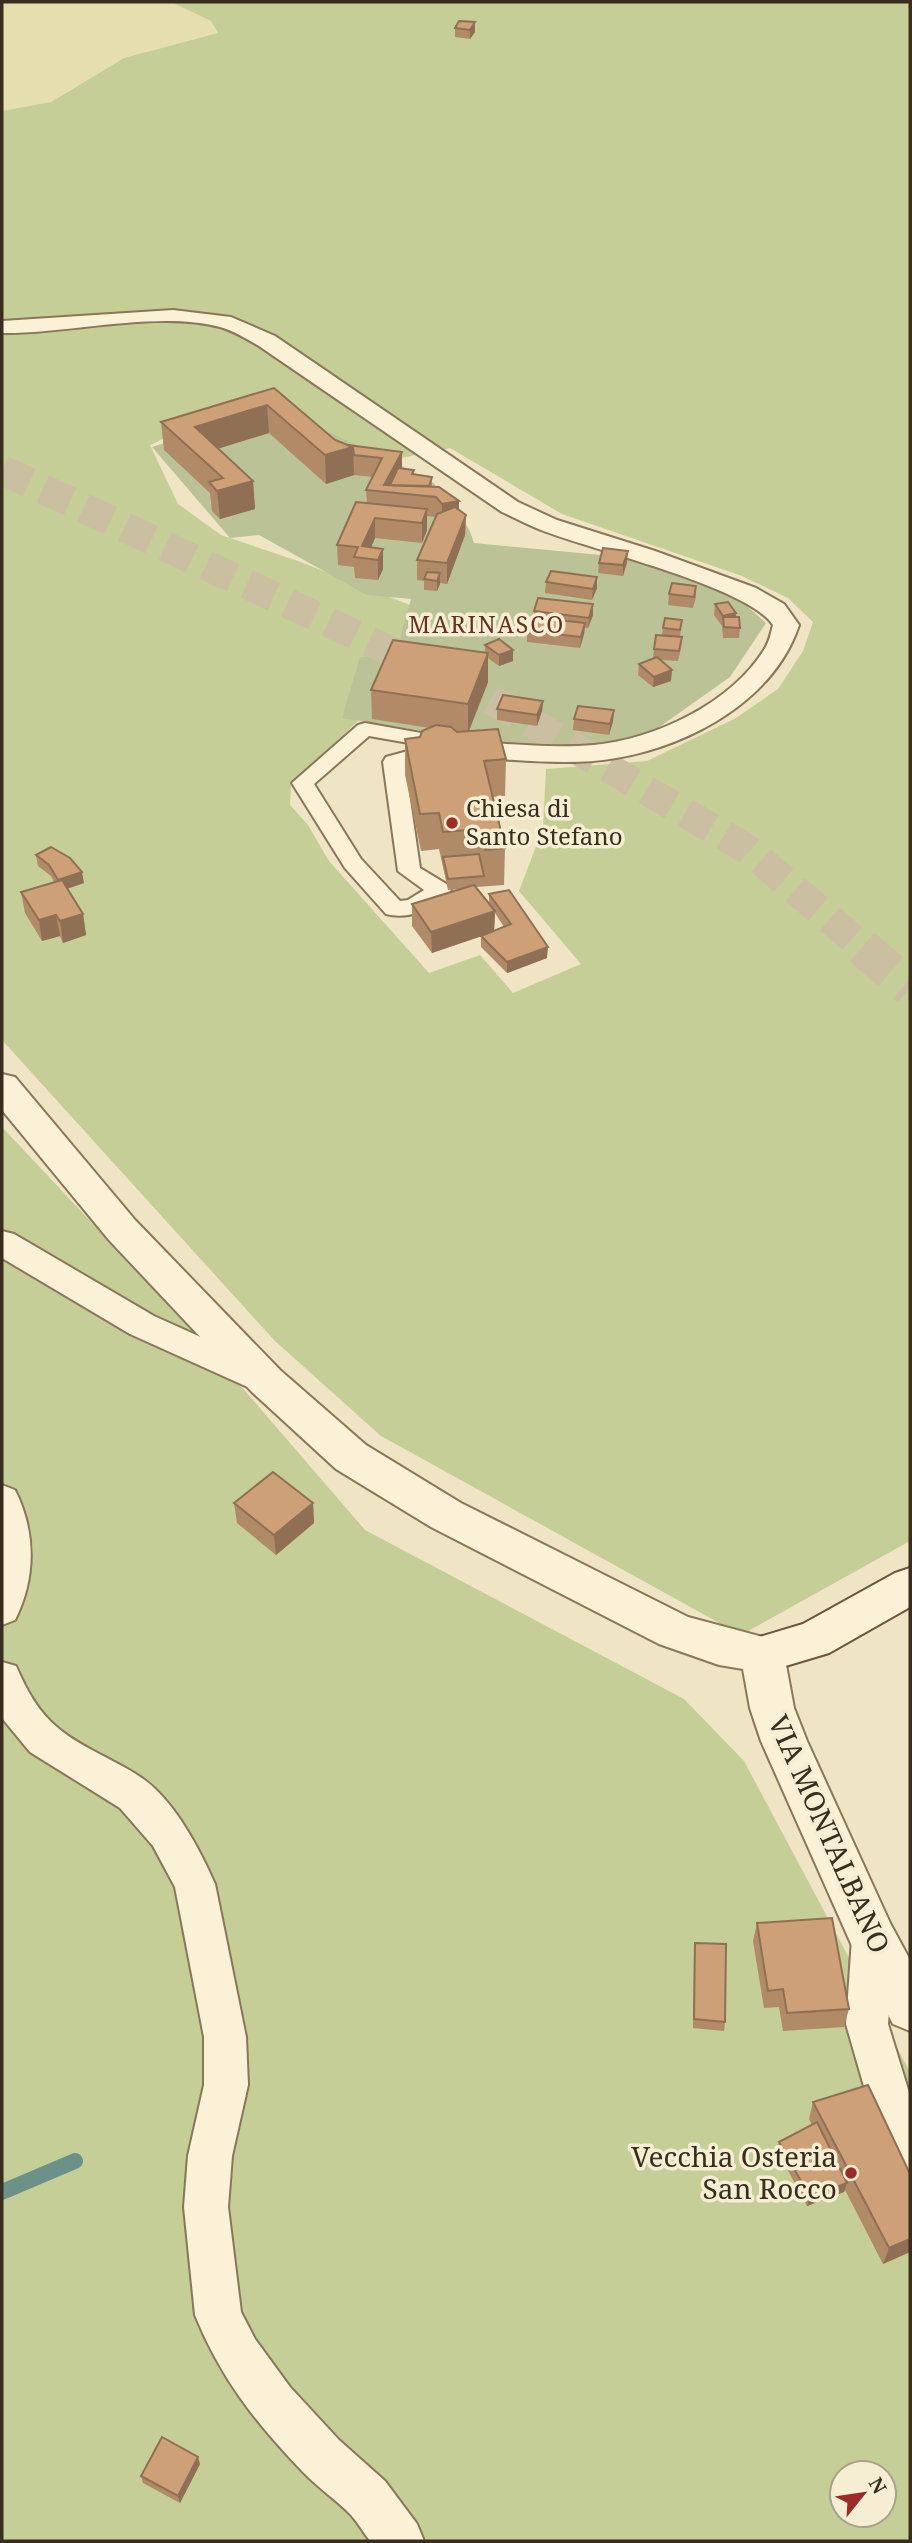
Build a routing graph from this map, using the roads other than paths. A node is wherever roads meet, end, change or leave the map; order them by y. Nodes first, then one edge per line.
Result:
1 (2, 327) edge
2 (447, 746) junction
3 (2, 1087) edge
4 (2, 1243) edge
5 (266, 1381) junction
6 (2, 1500) edge
7 (910, 1586) edge
8 (2, 1609) edge
9 (762, 1654) junction
10 (2, 1678) edge
11 (873, 1939) junction
12 (910, 2008) edge
13 (910, 2152) edge
14 (400, 2541) edge

1 - 2 street
2 - 2 street
3 - 5 street
4 - 5 street
5 - 9 street
6 - 8 street
7 - 9 street
9 - 11 street, VIA MONTALBANO
10 - 14 street
11 - 12 street, VIA MONTALBANO
11 - 13 street

